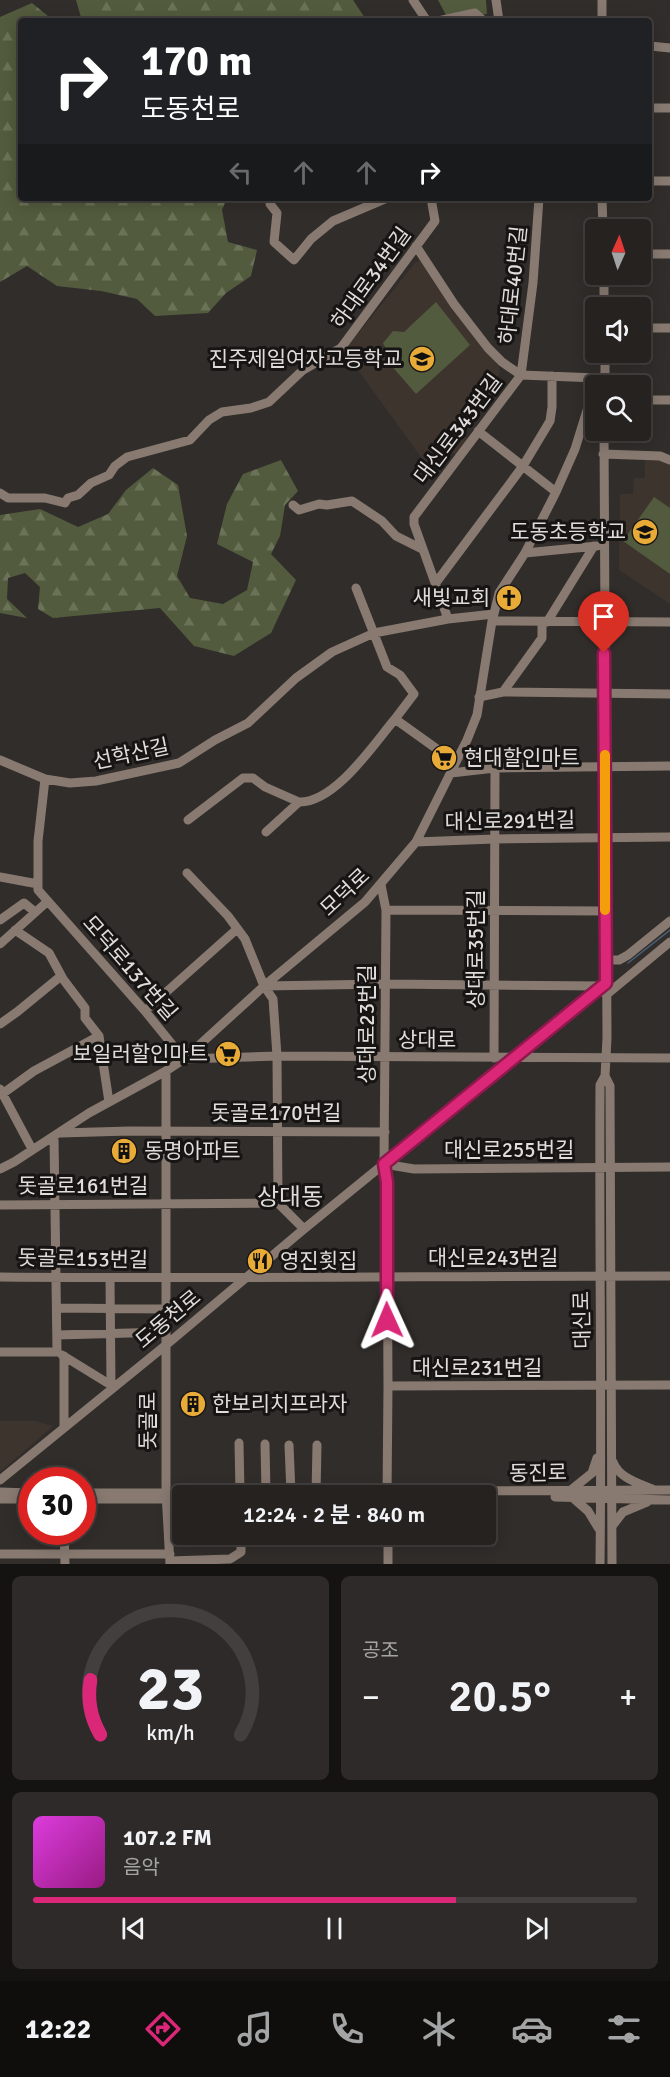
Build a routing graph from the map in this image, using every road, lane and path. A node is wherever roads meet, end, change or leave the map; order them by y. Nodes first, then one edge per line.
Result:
1 (413, 0) edge
2 (496, 0) edge
3 (602, 0) edge
4 (425, 18) edge
5 (452, 18) edge
6 (481, 18) edge
7 (499, 18) edge
8 (602, 18) edge
9 (652, 46) edge
10 (670, 48) edge
11 (652, 108) edge
12 (670, 108) edge
13 (652, 181) edge
14 (670, 181) edge
15 (372, 201) edge
16 (431, 201) edge
17 (539, 201) edge
18 (602, 201) edge
19 (270, 204) dead end
20 (603, 219) edge
21 (416, 246) junction
22 (651, 254) edge
23 (670, 254) edge
24 (651, 328) edge
25 (670, 328) edge
26 (521, 375) junction
27 (552, 376) junction
28 (585, 379) edge
29 (651, 400) edge
30 (670, 400) edge
31 (585, 422) edge
32 (478, 431) junction
33 (604, 441) edge
34 (603, 454) junction
35 (670, 460) edge
36 (523, 466) junction
37 (556, 492) junction
38 (0, 494) edge
39 (293, 505) dead end
40 (599, 546) junction
41 (422, 549) junction
42 (525, 553) junction
43 (435, 584) junction
44 (356, 588) dead end
45 (493, 617) junction
46 (448, 619) junction
47 (603, 621) junction
48 (544, 622) junction
49 (670, 622) edge
50 (374, 633) junction
51 (503, 692) junction
52 (605, 694) junction
53 (670, 694) edge
54 (479, 697) junction
55 (395, 719) junction
56 (0, 760) edge
57 (455, 762) junction
58 (605, 766) junction
59 (670, 766) edge
60 (495, 768) junction
61 (450, 773) junction
62 (45, 779) junction
63 (299, 802) junction
64 (188, 820) dead end
65 (266, 832) dead end
66 (606, 837) junction
67 (670, 837) edge
68 (494, 839) junction
69 (416, 842) junction
70 (187, 873) dead end
71 (0, 876) edge
72 (38, 884) junction
73 (381, 885) junction
74 (48, 901) junction
75 (386, 910) junction
76 (605, 910) junction
77 (494, 911) junction
78 (35, 912) junction
79 (0, 920) edge
80 (670, 921) edge
81 (237, 929) junction
82 (15, 930) junction
83 (0, 945) edge
84 (668, 946) edge
85 (624, 957) junction
86 (606, 960) junction
87 (635, 972) junction
88 (61, 976) junction
89 (385, 984) junction
90 (494, 985) junction
91 (264, 986) junction
92 (605, 988) junction
93 (145, 1011) junction
94 (0, 1024) edge
95 (99, 1036) junction
96 (277, 1056) junction
97 (385, 1058) junction
98 (494, 1058) junction
99 (517, 1058) junction
100 (606, 1058) junction
101 (670, 1058) edge
102 (184, 1059) junction
103 (166, 1071) junction
104 (605, 1076) junction
105 (1, 1091) edge
106 (109, 1102) junction
107 (166, 1131) junction
108 (278, 1131) junction
109 (384, 1132) junction
110 (57, 1134) junction
111 (32, 1149) junction
112 (384, 1164) junction
113 (670, 1167) edge
114 (600, 1168) junction
115 (611, 1168) junction
116 (0, 1169) edge
117 (278, 1203) junction
118 (166, 1204) junction
119 (0, 1205) edge
120 (56, 1205) junction
121 (304, 1229) junction
122 (387, 1276) junction
123 (599, 1276) junction
124 (611, 1276) junction
125 (670, 1276) edge
126 (0, 1277) edge
127 (58, 1277) junction
128 (110, 1278) junction
129 (166, 1278) junction
130 (245, 1278) junction
131 (58, 1308) junction
132 (111, 1309) junction
133 (166, 1309) junction
134 (166, 1332) junction
135 (111, 1334) junction
136 (57, 1335) junction
137 (166, 1345) junction
138 (0, 1352) edge
139 (61, 1354) junction
140 (670, 1385) edge
141 (112, 1386) junction
142 (388, 1386) junction
143 (607, 1386) junction
144 (64, 1427) junction
145 (239, 1443) dead end
146 (265, 1444) dead end
147 (290, 1445) dead end
148 (317, 1445) dead end
149 (601, 1448) junction
150 (611, 1457) junction
151 (0, 1480) edge
152 (240, 1485) edge
153 (266, 1485) edge
154 (291, 1485) edge
155 (316, 1485) edge
156 (387, 1485) edge
157 (670, 1490) edge
158 (0, 1492) edge
159 (18, 1493) edge
160 (96, 1494) edge
161 (496, 1494) edge
162 (571, 1494) junction
163 (601, 1494) junction
164 (611, 1495) junction
165 (657, 1495) junction
166 (166, 1496) junction
167 (172, 1496) edge
168 (172, 1497) edge
169 (496, 1497) edge
170 (96, 1498) edge
171 (0, 1499) edge
172 (18, 1499) edge
173 (670, 1500) edge
174 (612, 1528) junction
175 (600, 1531) junction
176 (241, 1545) edge
177 (388, 1545) edge
178 (0, 1554) edge
179 (64, 1559) edge
180 (170, 1560) edge
181 (388, 1564) edge
182 (600, 1564) edge
183 (612, 1564) edge

1 - 4 street
2 - 7 street
3 - 8 street
5 - 6 street
9 - 10 street
11 - 12 street
13 - 14 street
15 - 19 street, 하대로34번길
16 - 21 street, 하대로34번길
17 - 26 street, 하대로40번길
18 - 20 street
21 - 26 street
21 - 38 street, 하대로34번길
22 - 23 street
24 - 25 street
26 - 27 street, 대신로343번길
26 - 32 street, 대신로343번길
27 - 28 street, 대신로343번길
27 - 36 street
29 - 30 street
31 - 37 street, 모덕로
32 - 36 street
32 - 41 street, 대신로343번길
33 - 34 street, 대신로
34 - 35 street
34 - 40 street, 대신로
36 - 37 street
36 - 43 street
37 - 42 street, 모덕로
39 - 41 street
40 - 42 street
40 - 47 street, 대신로
40 - 48 street
41 - 43 street
42 - 45 street, 모덕로
43 - 46 street
44 - 50 street
45 - 46 street, 선학산길
45 - 48 street
45 - 54 street, 모덕로
46 - 50 street, 선학산길
47 - 48 street
47 - 49 street
47 - 52 street, 대신로
48 - 51 street
50 - 55 street
50 - 62 street, 선학산길
51 - 52 street
51 - 54 street
52 - 53 street
52 - 58 street, 대신로
54 - 57 street, 모덕로
55 - 57 street
55 - 63 street
56 - 62 street, 선학산길
57 - 61 street, 모덕로
58 - 59 street
58 - 60 street
58 - 66 street, 대신로
60 - 61 street
60 - 68 street, 상대로35번길
61 - 69 street, 모덕로
62 - 72 street
63 - 64 street
63 - 65 street
66 - 67 street, 대신로291번길
66 - 68 street, 대신로291번길
66 - 76 street, 대신로
68 - 69 street, 대신로291번길
68 - 77 street, 상대로35번길
69 - 73 street, 모덕로
70 - 81 street
71 - 72 street
72 - 74 street
73 - 75 street, 상대로23번길
73 - 91 street, 모덕로
74 - 78 street
74 - 93 street, 모덕로137번길
75 - 77 street
75 - 89 street, 상대로23번길
76 - 77 street
76 - 86 street, 대신로
77 - 90 street, 상대로35번길
78 - 79 street
78 - 82 street
80 - 85 street
81 - 91 street
81 - 93 street
82 - 83 street
82 - 88 street
84 - 87 street, 도동천로
85 - 86 street
85 - 87 street
86 - 92 street, 대신로
87 - 92 street, 도동천로
88 - 94 street
88 - 95 street
89 - 90 street
89 - 91 street
89 - 97 street, 상대로23번길
90 - 92 street
90 - 98 street, 상대로35번길
91 - 96 street
91 - 102 street, 모덕로
92 - 99 street, 도동천로
92 - 100 street, 대신로
93 - 102 street, 모덕로137번길
95 - 105 street
95 - 106 street
96 - 97 street, 상대로
96 - 102 street, 상대로
96 - 108 street
97 - 98 street, 상대로
97 - 109 street, 상대로23번길
98 - 99 street, 상대로
99 - 100 street, 상대로
99 - 112 street, 도동천로
100 - 101 street, 상대로
100 - 104 street, 대신로
102 - 103 street, 모덕로
103 - 106 street, 모덕로
103 - 107 street, 돗골로
104 - 114 street, 대신로
104 - 115 street, 대신로
105 - 111 street
106 - 110 street, 모덕로
107 - 108 street, 돗골로170번길
107 - 110 street, 모덕로
107 - 118 street, 돗골로
108 - 109 street, 돗골로170번길
108 - 117 street
109 - 112 street, 상대로23번길
110 - 111 street, 모덕로
110 - 120 street
111 - 116 street, 모덕로
112 - 114 street, 대신로255번길
112 - 121 street, 도동천로
112 - 122 street, 상대로23번길
113 - 115 street, 대신로255번길
114 - 115 street, 대신로255번길
114 - 123 street, 대신로
115 - 124 street, 대신로
117 - 118 street, 돗골로161번길
117 - 121 street
118 - 120 street, 돗골로161번길
118 - 129 street, 돗골로
119 - 120 street, 돗골로161번길
120 - 127 street
121 - 130 street, 도동천로
122 - 123 street, 대신로243번길
122 - 130 street
122 - 142 street, 상대로23번길
123 - 124 street, 대신로243번길
123 - 143 street, 대신로
124 - 125 street, 대신로243번길
124 - 143 street, 대신로
126 - 127 street, 돗골로153번길
127 - 128 street, 돗골로153번길
127 - 131 street
128 - 129 street, 돗골로153번길
128 - 132 street
129 - 130 street
129 - 133 street, 돗골로
130 - 137 street, 도동천로
131 - 132 street
131 - 136 street
132 - 133 street
132 - 135 street
133 - 134 street, 돗골로
134 - 135 street
134 - 137 street, 돗골로
135 - 136 street
135 - 141 street
136 - 139 street
137 - 141 street, 도동천로
137 - 166 street, 돗골로
138 - 139 street
139 - 141 street
139 - 144 street
140 - 143 street, 대신로231번길
141 - 144 street, 도동천로
142 - 143 street, 대신로231번길
142 - 156 street, 상대로23번길
143 - 149 street, 대신로
143 - 150 street, 대신로
144 - 151 street, 도동천로
145 - 152 street
146 - 153 street
147 - 154 street
148 - 155 street
149 - 162 street
149 - 163 street, 대신로
150 - 164 street, 대신로
150 - 165 street
157 - 165 street, 동진로
158 - 159 street
160 - 166 street, 동진로
161 - 162 street, 동진로
162 - 163 street, 동진로
162 - 169 street, 동진로
162 - 175 street
163 - 164 street, 동진로
163 - 175 street, 대신로
164 - 165 street, 동진로
164 - 174 street, 대신로
165 - 173 street, 동진로
165 - 174 street
166 - 167 street, 동진로
166 - 168 street, 동진로
166 - 170 street, 동진로
166 - 180 street, 돗골로
171 - 172 street
174 - 183 street, 대신로
175 - 182 street, 대신로
176 - 180 street
177 - 181 street
178 - 179 street
179 - 180 street

